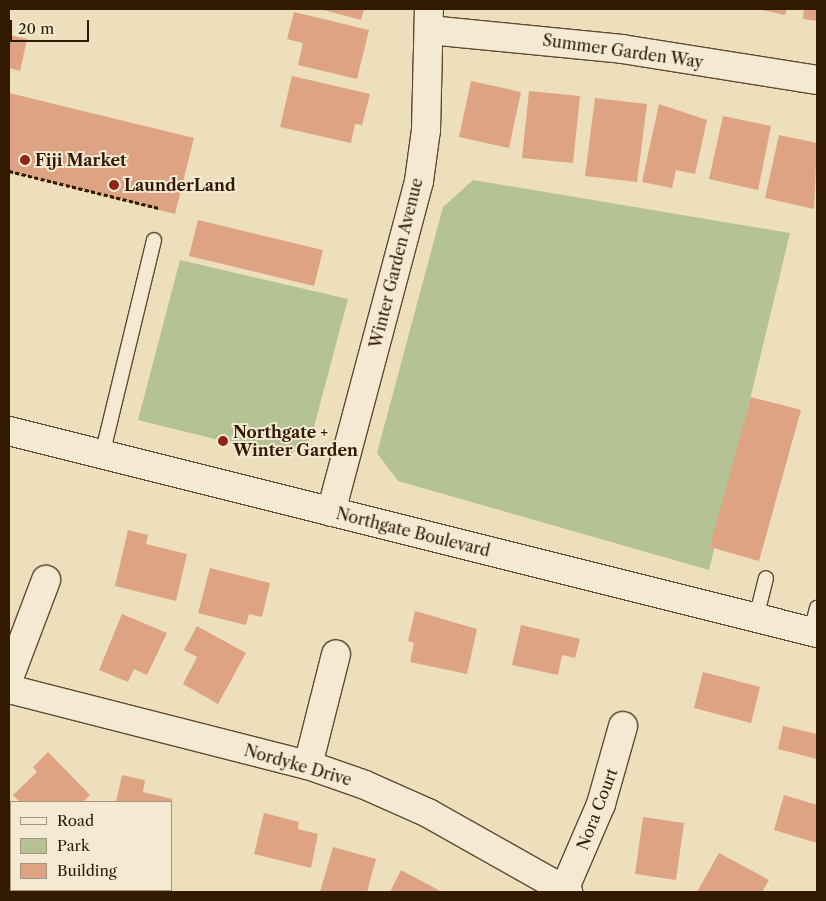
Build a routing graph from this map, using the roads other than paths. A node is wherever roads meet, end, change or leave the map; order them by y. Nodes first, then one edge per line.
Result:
1 (429, 19) edge
2 (817, 80) edge
3 (154, 240) dead end
4 (9, 431) edge
5 (102, 455) junction
6 (331, 512) junction
7 (766, 578) dead end
8 (46, 580) dead end
9 (756, 618) junction
10 (815, 624) edge
11 (336, 654) dead end
12 (9, 678) edge
13 (9, 689) edge
14 (623, 726) dead end
15 (308, 765) junction
16 (566, 891) edge

1 - 2 street, Summer Garden Way
1 - 6 street, Winter Garden Avenue
3 - 5 lane
4 - 5 street, Northgate Boulevard
5 - 6 street, Northgate Boulevard
6 - 9 street, Northgate Boulevard
7 - 9 lane
8 - 12 street
9 - 10 street, Northgate Boulevard
11 - 15 street
13 - 15 street, Nordyke Drive
14 - 16 street, Nora Court
15 - 16 street, Nordyke Drive

